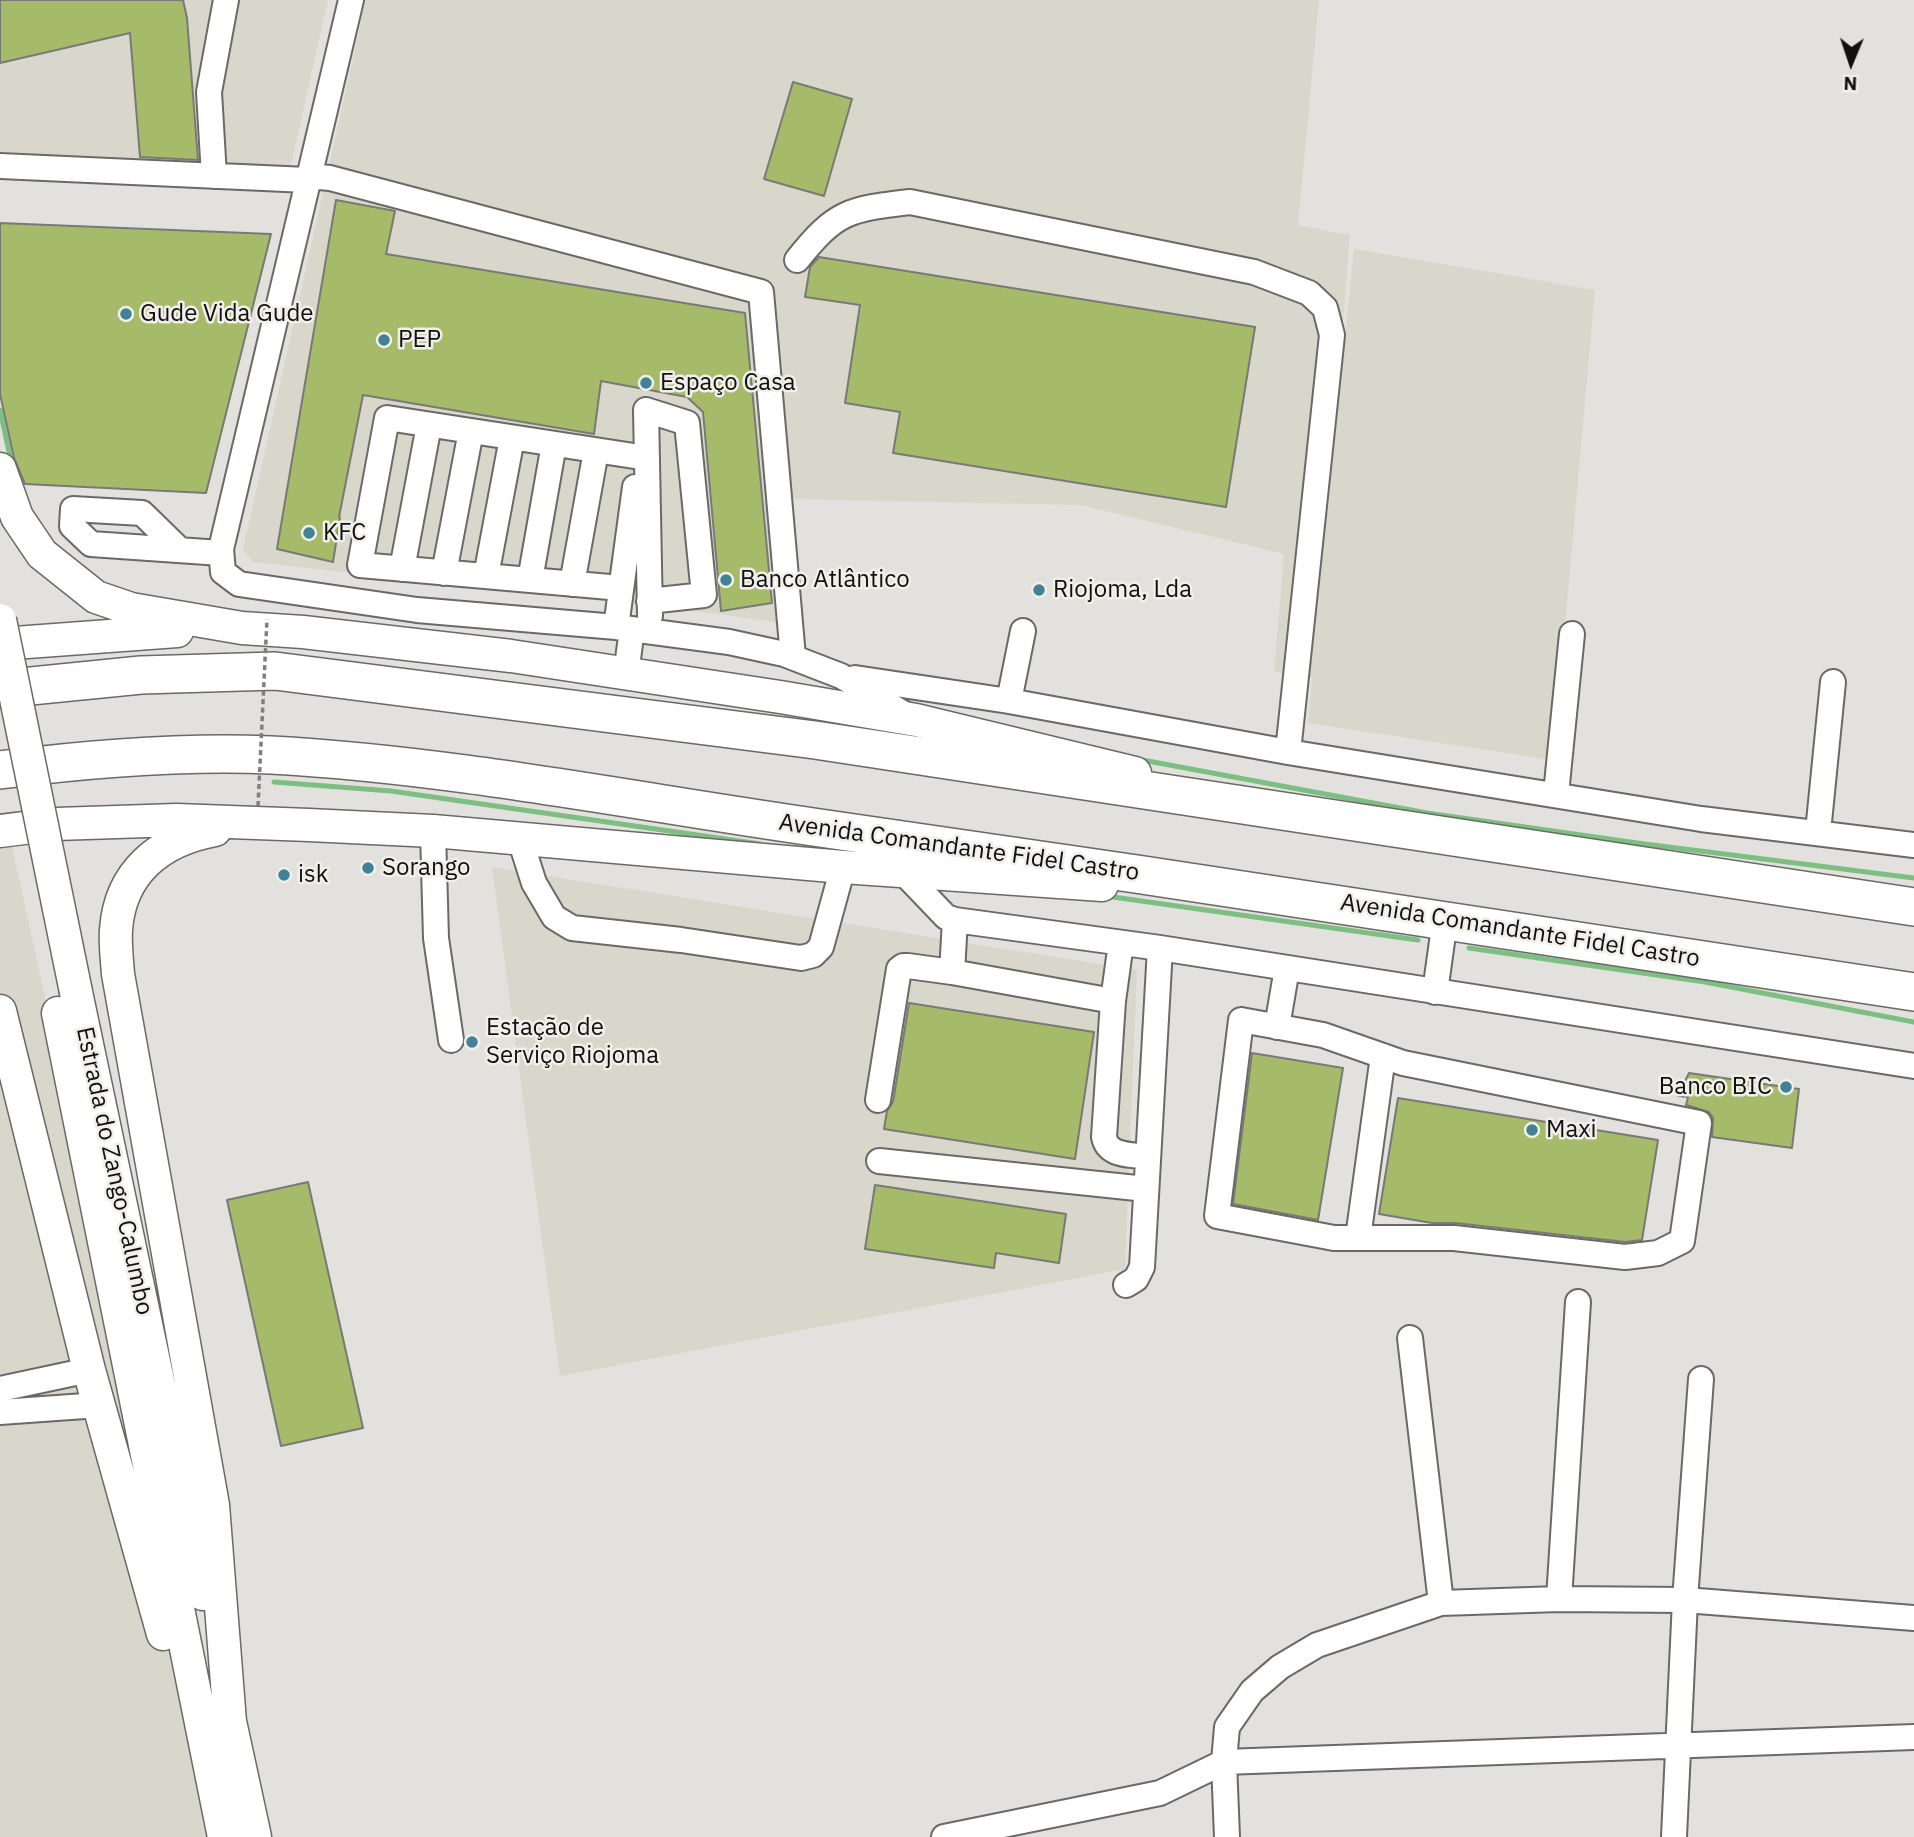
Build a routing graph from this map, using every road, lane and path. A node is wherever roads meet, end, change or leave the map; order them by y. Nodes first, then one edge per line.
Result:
1 (226, 0) edge
2 (351, 0) edge
3 (2, 158) edge
4 (214, 176) junction
5 (308, 178) junction
6 (797, 260) dead end
7 (429, 425) junction
8 (471, 431) junction
9 (512, 438) junction
10 (554, 444) junction
11 (596, 451) junction
12 (643, 458) junction
13 (0, 469) edge
14 (180, 550) dead end
15 (221, 553) junction
16 (402, 569) junction
17 (444, 573) junction
18 (486, 576) junction
19 (530, 580) junction
20 (572, 584) junction
21 (621, 588) junction
22 (649, 601) junction
23 (417, 610) junction
24 (0, 620) edge
25 (254, 624) junction
26 (633, 629) junction
27 (1023, 631) dead end
28 (1572, 634) dead end
29 (0, 644) edge
30 (412, 645) junction
31 (793, 657) junction
32 (626, 674) junction
33 (841, 676) junction
34 (1833, 682) dead end
35 (0, 689) edge
36 (1009, 701) junction
37 (0, 716) edge
38 (916, 720) junction
39 (1287, 752) junction
40 (0, 770) edge
41 (1556, 794) junction
42 (258, 806) dead end
43 (1352, 820) junction
44 (309, 825) junction
45 (0, 831) edge
46 (433, 831) junction
47 (1818, 832) junction
48 (520, 839) junction
49 (1914, 845) edge
50 (843, 867) junction
51 (901, 870) junction
52 (1343, 904) junction
53 (1914, 907) edge
54 (956, 920) junction
55 (1445, 920) junction
56 (1121, 943) junction
57 (1160, 948) junction
58 (1287, 968) junction
59 (952, 972) junction
60 (1435, 992) junction
61 (1914, 992) edge
62 (66, 995) junction
63 (1113, 1001) junction
64 (0, 1011) edge
65 (1277, 1027) junction
66 (451, 1041) dead end
67 (1382, 1056) junction
68 (1914, 1066) edge
69 (878, 1100) dead end
70 (1148, 1157) junction
71 (879, 1161) dead end
72 (1146, 1189) junction
73 (1358, 1238) junction
74 (1126, 1285) dead end
75 (1578, 1302) dead end
76 (1410, 1338) dead end
77 (89, 1370) junction
78 (1701, 1379) dead end
79 (0, 1389) edge
80 (99, 1405) junction
81 (0, 1412) edge
82 (1559, 1599) junction
83 (1685, 1600) junction
84 (1441, 1603) junction
85 (1914, 1618) edge
86 (230, 1722) junction
87 (200, 1730) junction
88 (1914, 1737) edge
89 (1678, 1745) junction
90 (1224, 1762) junction
91 (224, 1837) edge
92 (255, 1837) edge
93 (944, 1837) edge
94 (1227, 1837) edge
95 (1674, 1837) edge

1 - 4 street
2 - 5 street
3 - 4 street
4 - 5 street
5 - 15 street
5 - 31 street
6 - 39 street
7 - 8 street
7 - 16 street
7 - 16 street
8 - 9 street
8 - 17 street
9 - 10 street
9 - 18 street
10 - 11 street
10 - 19 street
11 - 12 street
11 - 20 street
12 - 21 street
12 - 22 street
12 - 22 street
13 - 25 main road
14 - 15 street
15 - 23 street
16 - 17 street
17 - 18 street
18 - 19 street
19 - 20 street
20 - 21 street
21 - 26 street
22 - 26 street
23 - 26 street
23 - 30 street
24 - 62 main road, Estrada do Zango-Calumbo, bridge
25 - 29 main road
25 - 30 main road
25 - 42 path, bridge
26 - 31 street
26 - 32 street
27 - 36 street
28 - 41 street
30 - 32 main road
31 - 33 street
32 - 38 main road
33 - 36 street
33 - 38 street
34 - 47 street
35 - 43 highway
36 - 39 street
37 - 62 main road, Estrada do Zango-Calumbo
38 - 43 main road
39 - 41 street
40 - 52 highway, Avenida Comandante Fidel Castro
41 - 47 street
43 - 53 highway
44 - 45 main road
44 - 46 main road
44 - 86 main road
46 - 48 main road
46 - 66 street
47 - 49 street
48 - 50 main road
48 - 50 street
50 - 51 main road
51 - 52 main road
51 - 54 street
52 - 55 highway, Avenida Comandante Fidel Castro
54 - 56 street
54 - 59 street
55 - 60 street
55 - 61 highway, Avenida Comandante Fidel Castro
56 - 57 street
56 - 63 street
57 - 58 street
57 - 70 street
58 - 60 street
58 - 65 street
59 - 63 street
59 - 69 street
60 - 68 street
62 - 86 main road, Estrada do Zango-Calumbo
62 - 87 main road, Estrada do Zango-Calumbo
63 - 70 street
64 - 77 main road
65 - 67 street
65 - 73 street
67 - 73 street
67 - 73 street
70 - 72 street
71 - 72 street
72 - 74 street
75 - 82 street
76 - 84 street
77 - 79 street
77 - 80 main road
78 - 83 street
80 - 81 street
80 - 87 main road
82 - 83 street
82 - 84 street
83 - 85 street
83 - 89 street
84 - 90 street
86 - 92 main road
87 - 91 main road
88 - 89 street
89 - 90 street
89 - 95 street
90 - 93 street
90 - 94 street

